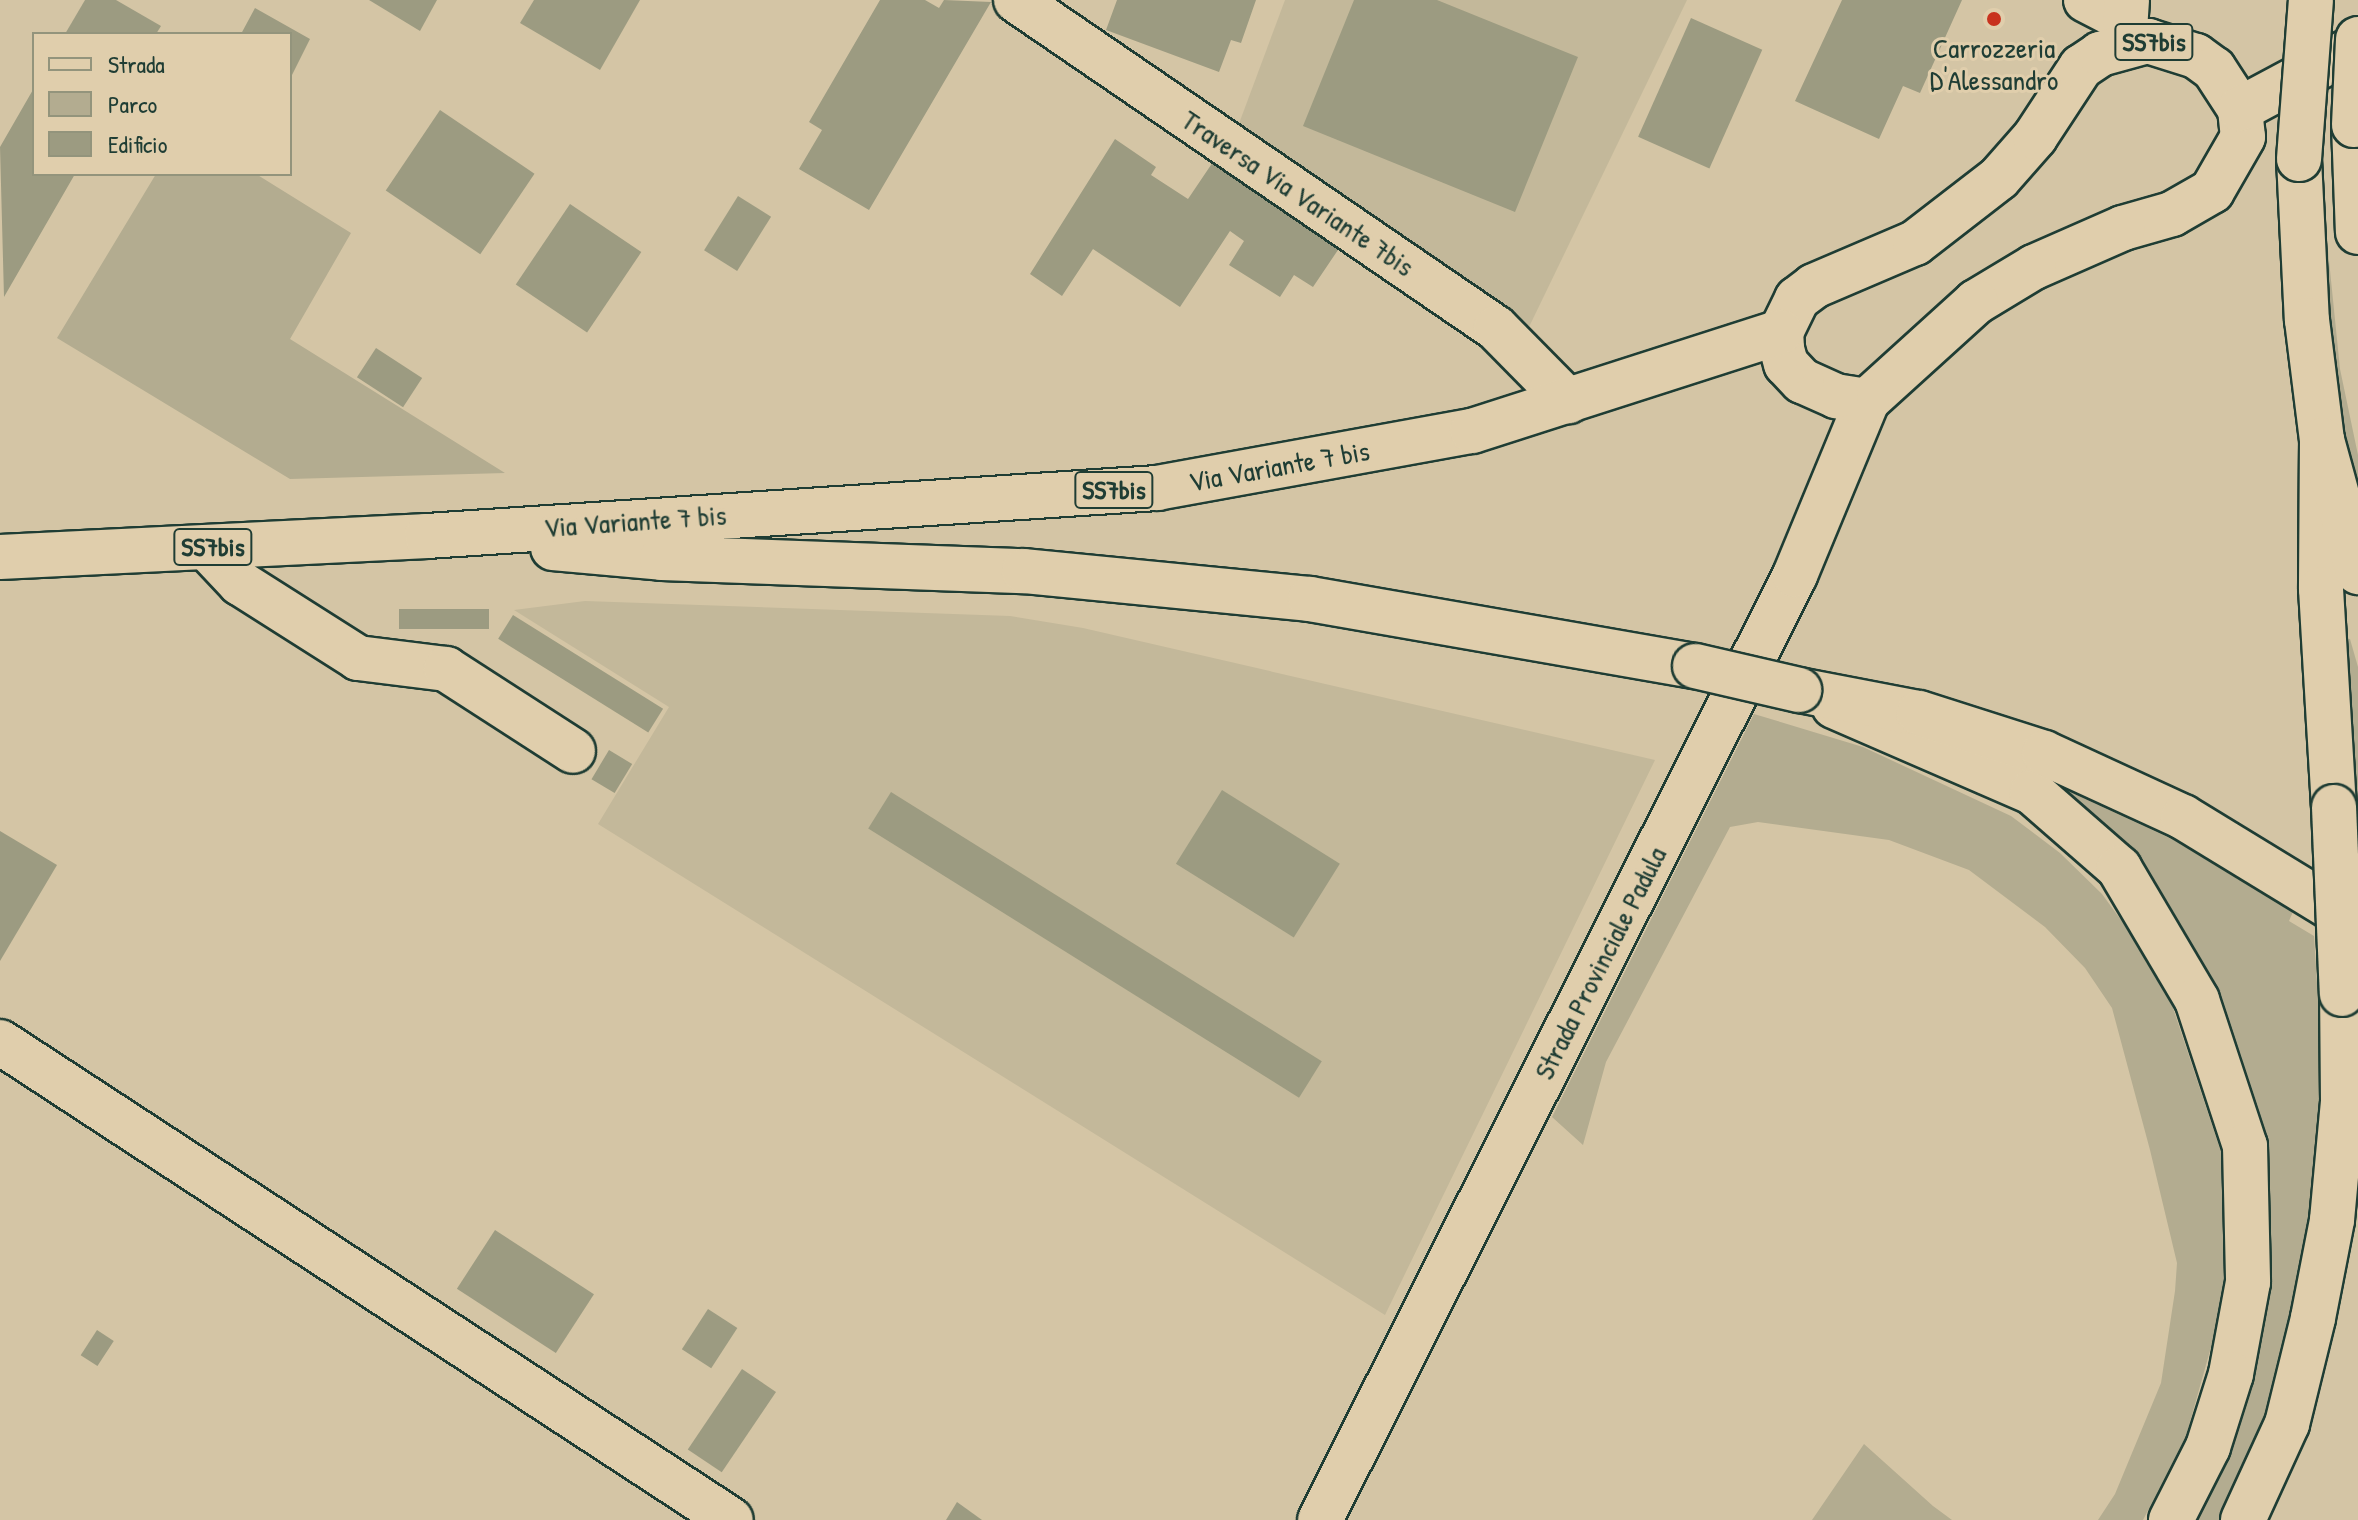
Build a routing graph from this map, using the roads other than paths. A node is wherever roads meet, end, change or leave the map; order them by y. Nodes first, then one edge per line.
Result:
1 (1016, 0) edge
2 (2086, 0) edge
3 (2311, 0) edge
4 (2126, 22) edge
5 (2358, 39) edge
6 (2358, 46) edge
7 (2240, 109) junction
8 (2358, 232) edge
9 (1781, 332) junction
10 (1568, 401) junction
11 (1867, 401) junction
12 (2322, 440) junction
13 (427, 536) junction
14 (206, 547) junction
15 (0, 557) edge
16 (2358, 572) edge
17 (1799, 690) junction
18 (573, 751) dead end
19 (2358, 924) edge
20 (0, 1042) edge
21 (731, 1520) edge
22 (1320, 1520) edge
23 (2171, 1520) edge
24 (2243, 1520) edge

1 - 10 main road, Traversa Via Variante 7bis
2 - 4 main road
3 - 12 main road, bridge
4 - 7 main road, SS7bis
4 - 9 main road, SS7bis
5 - 8 main road, bridge
6 - 7 main road
7 - 11 main road
9 - 10 main road, Via Variante 7 bis / SS7bis
9 - 11 main road
10 - 13 main road, Via Variante 7 bis / SS7bis
11 - 22 main road, Strada Provinciale Padula
12 - 16 main road
12 - 24 main road, bridge
13 - 14 main road, SS7bis
13 - 17 main road, bridge
14 - 15 main road, SS7bis
14 - 18 main road
17 - 19 main road
17 - 23 main road
20 - 21 main road

